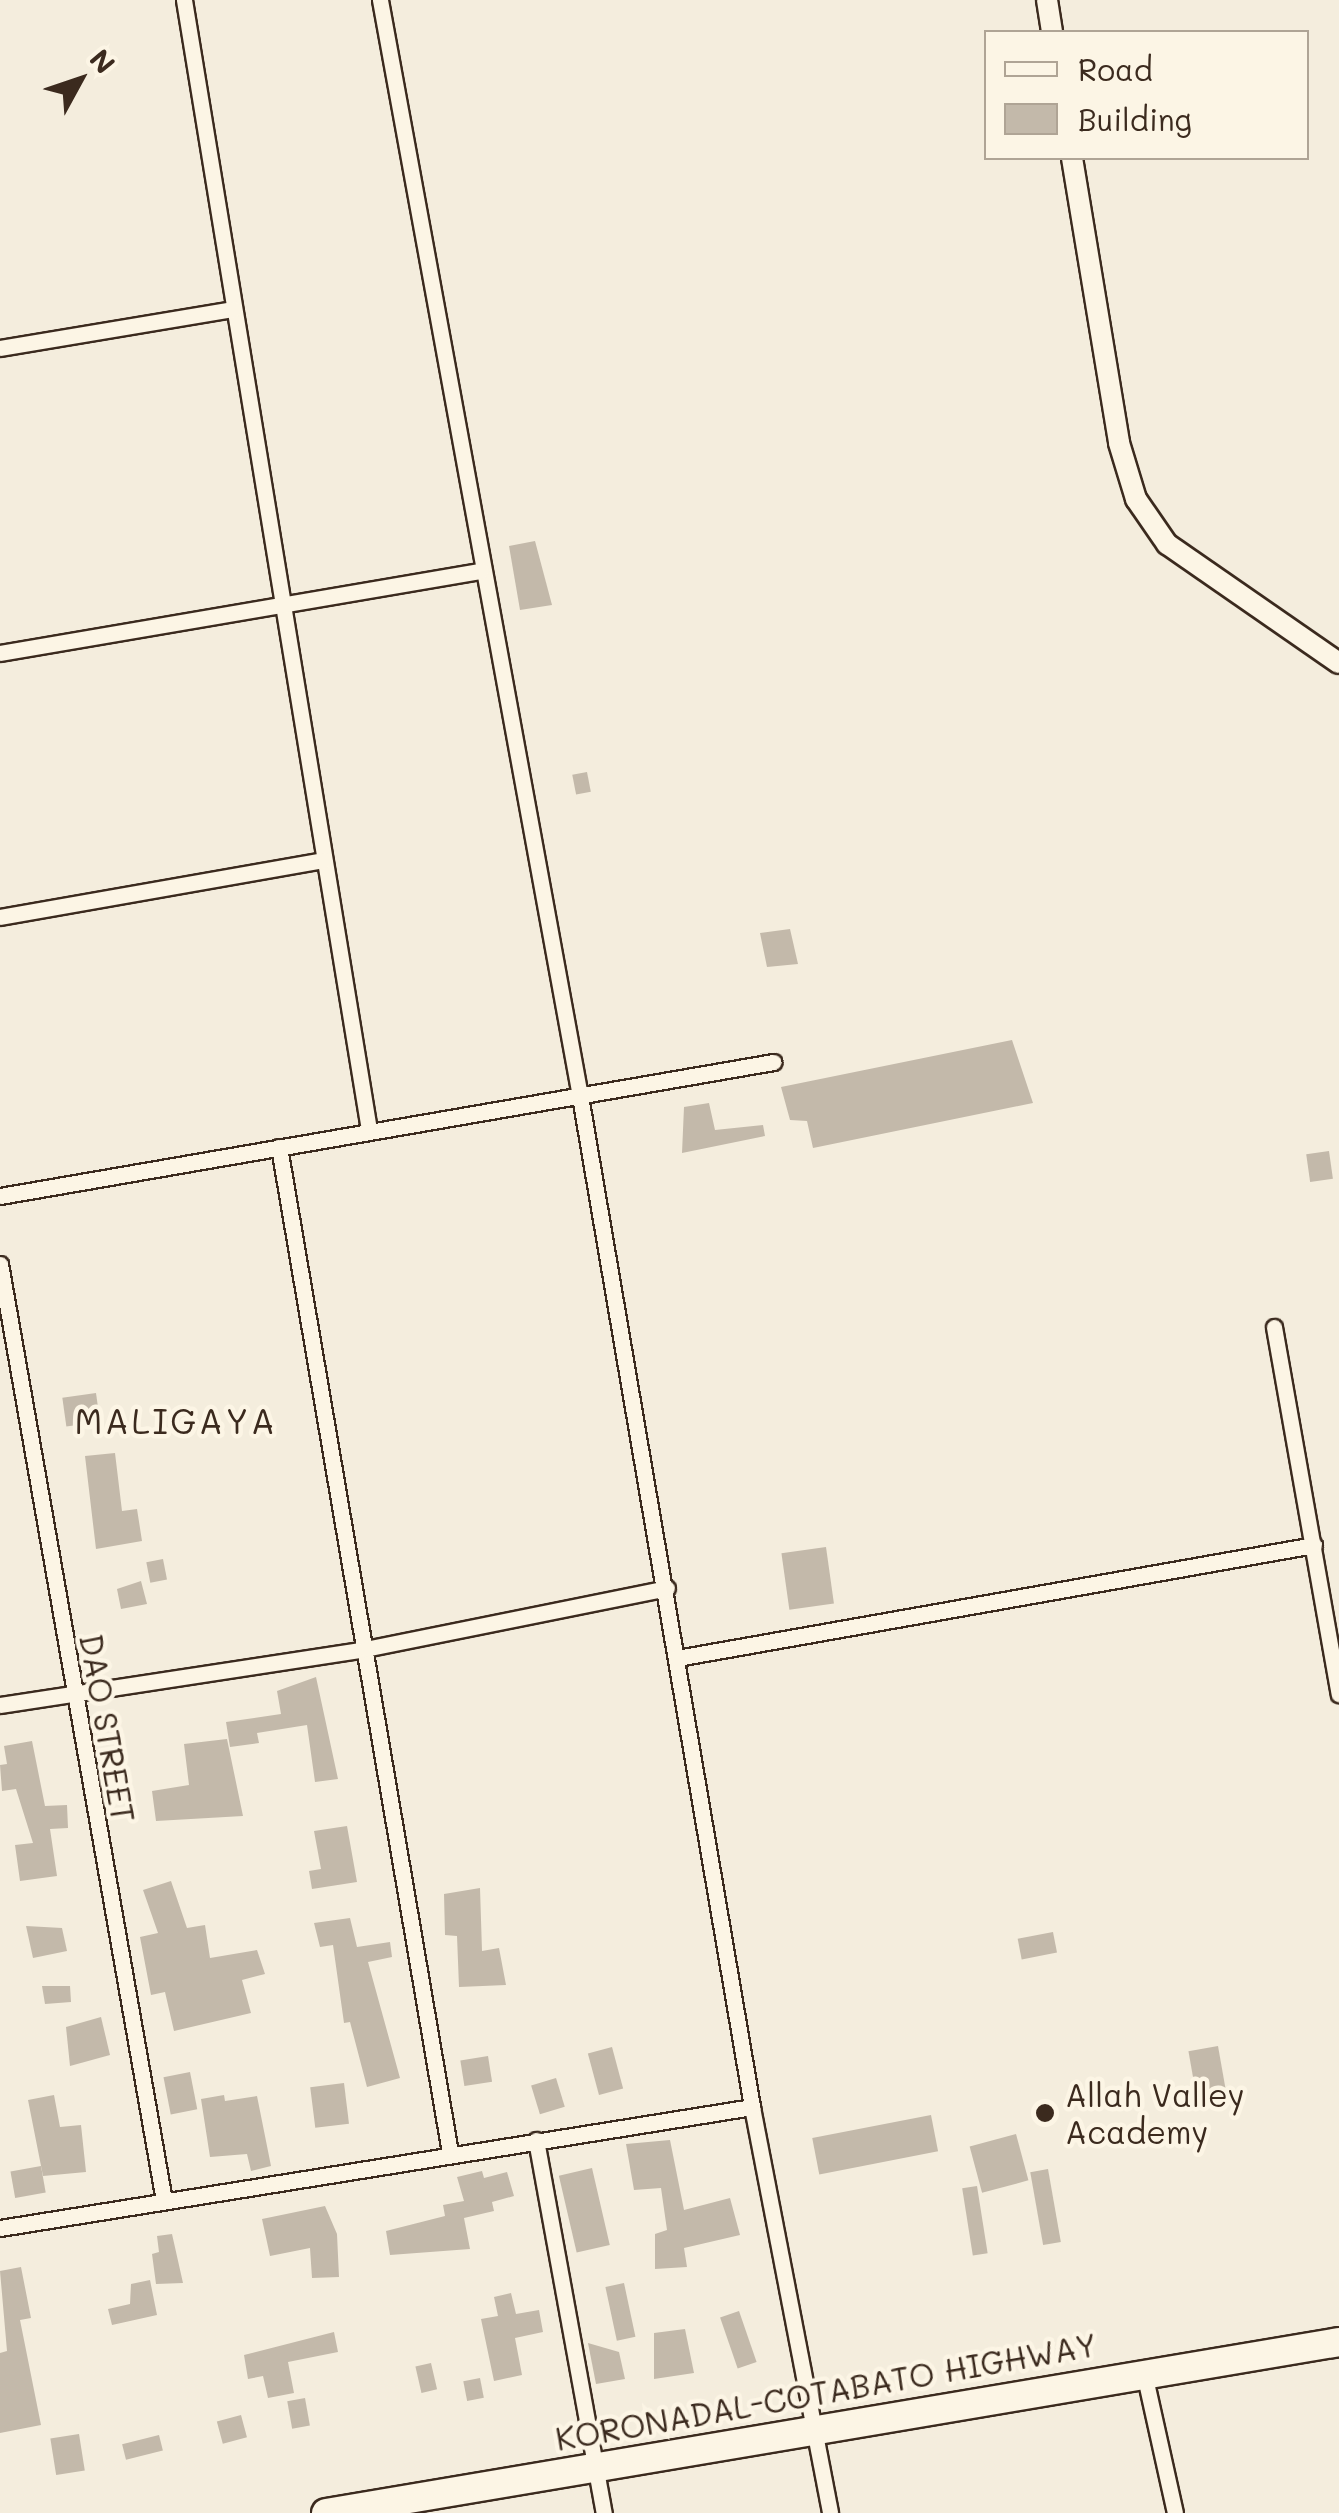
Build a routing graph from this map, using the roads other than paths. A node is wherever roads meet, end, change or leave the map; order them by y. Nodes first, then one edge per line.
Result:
1 (184, 0) edge
2 (380, 0) edge
3 (1047, 0) edge
4 (1052, 30) edge
5 (1072, 160) edge
6 (234, 309) junction
7 (0, 348) edge
8 (481, 571) junction
9 (282, 604) junction
10 (0, 652) edge
11 (1339, 662) edge
12 (324, 860) junction
13 (0, 917) edge
14 (773, 1062) dead end
15 (580, 1096) junction
16 (369, 1130) junction
17 (279, 1148) junction
18 (0, 1196) edge
19 (0, 1264) edge
20 (1274, 1327) dead end
21 (1314, 1545) junction
22 (667, 1588) junction
23 (1333, 1622) edge
24 (366, 1650) junction
25 (677, 1658) junction
26 (1339, 1694) edge
27 (74, 1695) junction
28 (0, 1704) edge
29 (752, 2107) junction
30 (536, 2140) junction
31 (450, 2153) junction
32 (164, 2201) junction
33 (0, 2228) edge
34 (1339, 2342) edge
35 (1144, 2373) junction
36 (811, 2429) junction
37 (596, 2464) junction
38 (326, 2513) edge
39 (604, 2513) edge
40 (830, 2513) edge
41 (1176, 2513) edge

1 - 6 street
2 - 8 street
3 - 4 street
5 - 11 street
6 - 7 street
6 - 9 street
8 - 9 street
8 - 15 street
9 - 10 street
9 - 12 street
12 - 13 street
12 - 16 street
14 - 15 street
15 - 16 street
15 - 22 street
16 - 17 street
17 - 18 street
17 - 24 street
19 - 27 street, DAO STREET
20 - 21 street
21 - 23 street
21 - 25 street
22 - 24 street
22 - 25 street
23 - 26 street
24 - 27 street
24 - 31 street
25 - 29 street
27 - 28 street
27 - 32 street, DAO STREET
29 - 30 street
29 - 36 street
30 - 31 street
30 - 37 street
31 - 32 street
32 - 33 street
34 - 35 highway, KORONADAL-COTABATO HIGHWAY
35 - 36 highway, KORONADAL-COTABATO HIGHWAY
35 - 41 street
36 - 37 highway, KORONADAL-COTABATO HIGHWAY
36 - 40 street
37 - 38 highway, KORONADAL-COTABATO HIGHWAY
37 - 39 street

